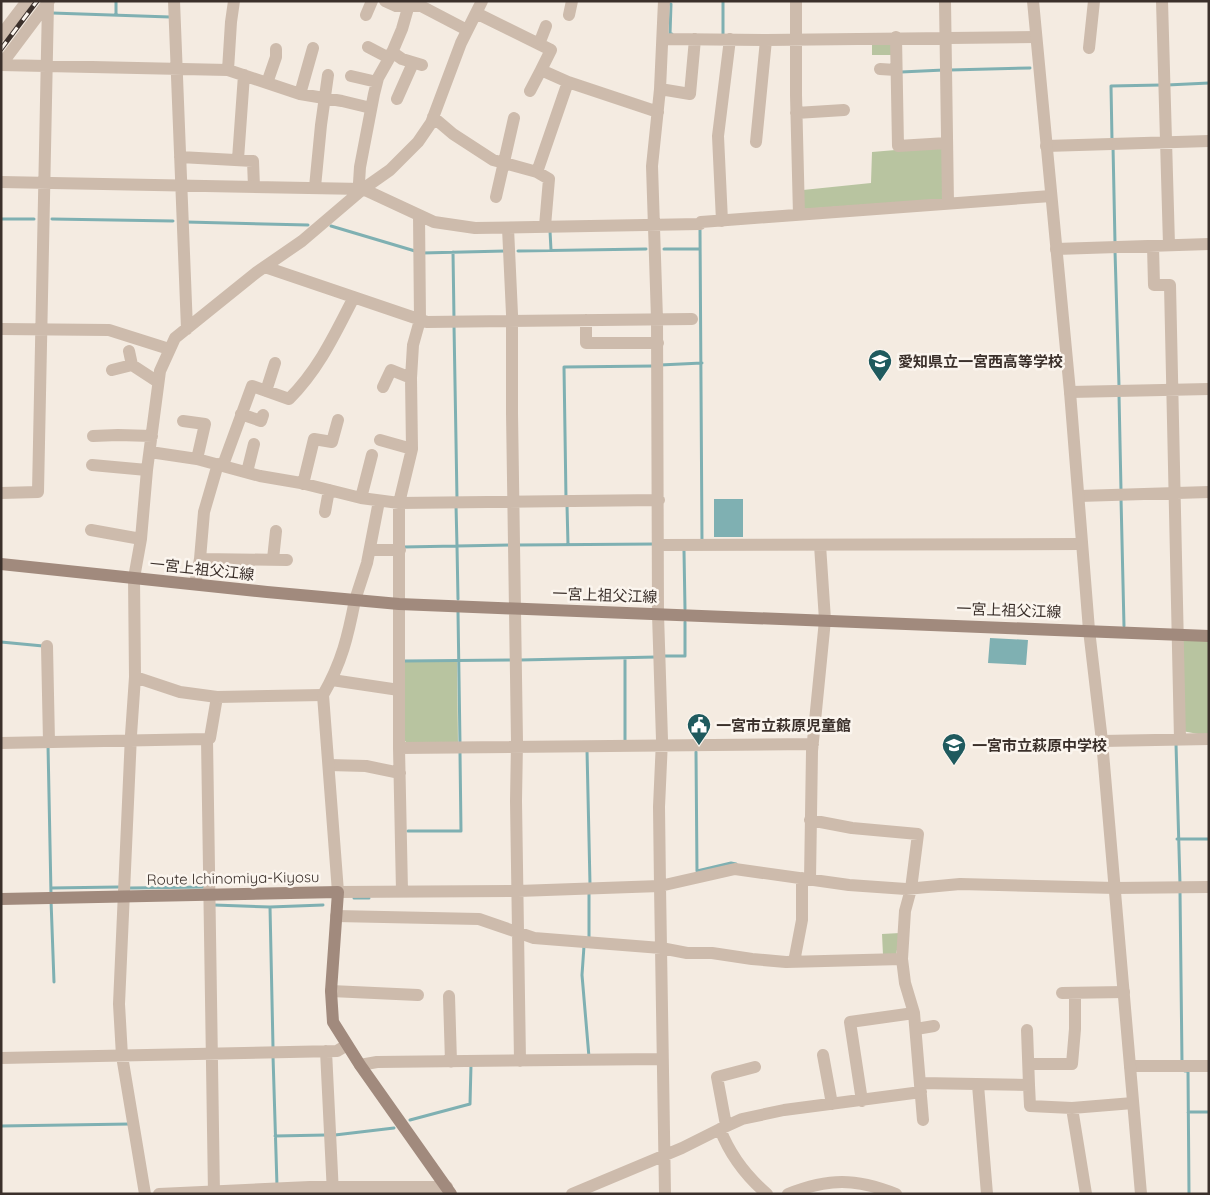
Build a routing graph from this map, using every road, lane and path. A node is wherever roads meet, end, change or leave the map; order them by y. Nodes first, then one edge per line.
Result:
1 (26, 1) edge
2 (174, 1) edge
3 (234, 1) edge
4 (372, 1) edge
5 (384, 1) edge
6 (482, 1) edge
7 (572, 1) edge
8 (664, 1) edge
9 (796, 1) edge
10 (945, 1) edge
11 (1033, 1) edge
12 (1094, 1) edge
13 (1162, 1) edge
14 (48, 2) edge
15 (409, 3) edge
16 (476, 14) junction
17 (366, 15) dead end
18 (569, 15) dead end
19 (546, 26) dead end
20 (467, 30) junction
21 (1, 35) edge
22 (946, 37) junction
23 (1036, 37) junction
24 (663, 38) junction
25 (896, 38) junction
26 (696, 39) junction
27 (730, 39) junction
28 (796, 39) junction
29 (766, 40) junction
30 (539, 44) junction
31 (368, 46) dead end
32 (313, 48) dead end
33 (1089, 48) dead end
34 (276, 49) dead end
35 (390, 55) junction
36 (1, 65) edge
37 (46, 66) junction
38 (177, 69) junction
39 (880, 69) dead end
40 (228, 70) junction
41 (541, 70) junction
42 (896, 70) junction
43 (244, 75) junction
44 (328, 75) dead end
45 (351, 76) dead end
46 (377, 82) junction
47 (568, 82) junction
48 (267, 83) junction
49 (660, 88) junction
50 (530, 91) dead end
51 (300, 94) junction
52 (324, 98) junction
53 (396, 99) dead end
54 (371, 108) junction
55 (844, 110) dead end
56 (658, 112) junction
57 (796, 113) junction
58 (433, 117) junction
59 (514, 118) dead end
60 (1209, 140) edge
61 (756, 142) dead end
62 (1166, 142) junction
63 (947, 143) junction
64 (1046, 146) junction
65 (180, 157) junction
66 (238, 159) junction
67 (503, 162) junction
68 (537, 172) junction
69 (1, 182) edge
70 (44, 183) junction
71 (181, 186) junction
72 (254, 187) junction
73 (315, 188) junction
74 (363, 189) junction
75 (1051, 196) junction
76 (496, 197) dead end
77 (948, 204) junction
78 (419, 215) junction
79 (799, 215) junction
80 (722, 220) junction
81 (655, 225) junction
82 (545, 226) junction
83 (508, 228) junction
84 (1209, 244) edge
85 (1169, 245) junction
86 (1153, 246) junction
87 (1056, 249) junction
88 (265, 267) junction
89 (354, 297) junction
90 (657, 319) junction
91 (692, 319) dead end
92 (420, 320) junction
93 (586, 320) junction
94 (512, 322) junction
95 (1, 329) edge
96 (187, 329) junction
97 (41, 330) junction
98 (658, 343) junction
99 (169, 349) junction
100 (129, 351) dead end
101 (275, 363) dead end
102 (132, 365) junction
103 (112, 370) dead end
104 (412, 378) junction
105 (158, 382) junction
106 (383, 387) dead end
107 (1209, 389) edge
108 (266, 390) junction
109 (1172, 390) junction
110 (1070, 392) junction
111 (241, 414) junction
112 (263, 415) dead end
113 (338, 420) dead end
114 (183, 421) dead end
115 (93, 436) dead end
116 (152, 436) junction
117 (380, 440) dead end
118 (254, 444) dead end
119 (412, 449) junction
120 (150, 452) junction
121 (372, 455) dead end
122 (197, 460) junction
123 (220, 465) junction
124 (92, 466) dead end
125 (147, 470) junction
126 (247, 472) junction
127 (303, 484) junction
128 (329, 490) junction
129 (1174, 492) junction
130 (1209, 492) edge
131 (1, 493) edge
132 (1079, 496) junction
133 (361, 498) junction
134 (659, 500) junction
135 (379, 501) junction
136 (514, 502) junction
137 (399, 503) junction
138 (325, 512) dead end
139 (91, 530) dead end
140 (276, 531) dead end
141 (141, 539) junction
142 (1082, 544) junction
143 (820, 545) junction
144 (659, 546) junction
145 (370, 550) junction
146 (400, 550) junction
147 (200, 558) junction
148 (273, 559) junction
149 (287, 560) dead end
150 (1, 564) edge
151 (134, 578) junction
152 (195, 584) junction
153 (355, 600) junction
154 (399, 604) junction
155 (515, 608) junction
156 (658, 614) junction
157 (824, 620) junction
158 (1089, 630) junction
159 (1178, 634) junction
160 (1209, 636) edge
161 (47, 646) dead end
162 (135, 677) junction
163 (332, 680) junction
164 (399, 690) junction
165 (324, 695) junction
166 (217, 697) junction
167 (206, 739) junction
168 (1180, 739) junction
169 (1209, 739) edge
170 (131, 740) junction
171 (1102, 741) junction
172 (49, 742) junction
173 (1, 743) edge
174 (812, 744) junction
175 (661, 747) junction
176 (399, 748) junction
177 (517, 748) junction
178 (329, 765) junction
179 (400, 773) junction
180 (810, 820) junction
181 (806, 879) junction
182 (660, 886) junction
183 (1209, 887) edge
184 (1115, 888) junction
185 (911, 889) junction
186 (402, 891) junction
187 (518, 891) junction
188 (338, 892) junction
189 (209, 895) junction
190 (125, 897) junction
191 (1, 899) edge
192 (336, 916) junction
193 (518, 934) junction
194 (662, 948) junction
195 (902, 959) junction
196 (794, 962) junction
197 (331, 991) junction
198 (1124, 992) junction
199 (418, 995) dead end
200 (449, 996) dead end
201 (914, 1012) junction
202 (934, 1026) dead end
203 (916, 1029) junction
204 (1027, 1030) dead end
205 (347, 1045) junction
206 (326, 1051) junction
207 (211, 1054) junction
208 (823, 1055) dead end
209 (122, 1056) junction
210 (1, 1058) edge
211 (662, 1059) junction
212 (520, 1061) junction
213 (450, 1062) junction
214 (1029, 1064) junction
215 (360, 1065) junction
216 (1130, 1066) junction
217 (1209, 1066) edge
218 (755, 1067) dead end
219 (978, 1085) junction
220 (1029, 1085) junction
221 (921, 1088) junction
222 (862, 1101) junction
223 (1133, 1103) junction
224 (832, 1104) junction
225 (1072, 1108) junction
226 (923, 1120) dead end
227 (723, 1127) junction
228 (666, 1155) junction
229 (333, 1191) edge
230 (405, 1191) edge
231 (449, 1191) edge
232 (586, 1192) edge
233 (214, 1193) edge
234 (145, 1194) edge
235 (159, 1194) edge
236 (572, 1194) edge
237 (665, 1194) edge
238 (767, 1194) edge
239 (788, 1194) edge
240 (896, 1194) edge
241 (987, 1194) edge
242 (1086, 1194) edge
243 (1141, 1194) edge

1 - 21 street
2 - 38 street
3 - 40 street
4 - 17 street
5 - 15 street
6 - 16 street
7 - 18 street
8 - 24 street
9 - 28 street
10 - 22 street
11 - 23 street
12 - 33 street
13 - 62 street
14 - 36 street
14 - 37 street
15 - 20 street
15 - 35 street
16 - 20 street
16 - 30 street
19 - 30 street
20 - 58 street
22 - 23 street
22 - 25 street
22 - 63 street
23 - 64 street
24 - 26 street
24 - 49 street
25 - 28 street
25 - 42 street
26 - 27 street
26 - 49 street
27 - 29 street
27 - 80 street
28 - 29 street
28 - 57 street
29 - 61 street
30 - 41 street
31 - 35 street
32 - 51 street
34 - 48 street
35 - 46 street
35 - 53 street
36 - 37 street
37 - 38 street
37 - 70 street
38 - 40 street
38 - 65 street
39 - 42 street
40 - 43 street
41 - 47 street
41 - 50 street
42 - 63 street
43 - 48 street
43 - 66 street
44 - 52 street
45 - 46 street
46 - 54 street
47 - 56 street
47 - 68 street
48 - 51 street
49 - 56 street
51 - 52 street
52 - 54 street
52 - 73 street
54 - 74 street
55 - 57 street
56 - 81 street
57 - 79 street
58 - 67 street
58 - 74 street
59 - 67 street
60 - 62 street
62 - 64 street
62 - 85 street
63 - 77 street
64 - 75 street
65 - 66 street
65 - 71 street
66 - 72 street
67 - 68 street
67 - 76 street
68 - 82 street
69 - 70 street
70 - 71 street
70 - 97 street
71 - 72 street
71 - 96 street
72 - 73 street
73 - 74 street
74 - 78 street
74 - 88 street
75 - 77 street
75 - 87 street
77 - 79 street
78 - 83 street
78 - 92 street
79 - 80 street
80 - 81 street
81 - 82 street
81 - 90 street
82 - 83 street
83 - 94 street
84 - 85 street
85 - 86 street
86 - 87 street
86 - 109 street
87 - 110 street
88 - 89 street
88 - 96 street
89 - 92 street
89 - 108 street
90 - 91 street
90 - 93 street
90 - 98 street
92 - 94 street
92 - 104 street
93 - 94 street
93 - 98 street
94 - 136 street
95 - 97 street
96 - 99 street
97 - 99 street
97 - 131 street
98 - 134 street
99 - 105 street
100 - 102 street
101 - 108 street
102 - 103 street
102 - 105 street
104 - 106 street
104 - 119 street
105 - 116 street
107 - 109 street
108 - 111 street
109 - 110 street
109 - 129 street
110 - 132 street
111 - 112 street
111 - 123 street
113 - 127 street
114 - 122 street
115 - 116 street
116 - 120 street
117 - 119 street
118 - 126 street
119 - 137 street
120 - 122 street
120 - 125 street
121 - 133 street
122 - 123 street
123 - 126 street
123 - 147 street
124 - 125 street
125 - 141 street
126 - 127 street
127 - 128 street
128 - 133 street
128 - 138 street
129 - 130 street
129 - 132 street
129 - 159 street
132 - 142 street
133 - 135 street
134 - 136 street
134 - 144 street
135 - 137 street
135 - 145 street
136 - 137 street
136 - 155 street
137 - 146 street
139 - 141 street
140 - 148 street
141 - 151 street
142 - 143 street
142 - 158 street
143 - 144 street
143 - 157 street
144 - 156 street
145 - 146 street
145 - 153 street
146 - 154 street
147 - 148 street
147 - 152 street
148 - 149 street
150 - 151 main road, 一宮上祖父江線
151 - 152 main road, 一宮上祖父江線
151 - 162 street
152 - 153 main road, 一宮上祖父江線
153 - 154 main road, 一宮上祖父江線
153 - 163 street
154 - 155 main road, 一宮上祖父江線
154 - 164 street
155 - 156 main road, 一宮上祖父江線
155 - 177 street
156 - 157 main road, 一宮上祖父江線
156 - 175 street
157 - 158 main road, 一宮上祖父江線
157 - 174 street
158 - 159 main road, 一宮上祖父江線
158 - 171 street
159 - 160 main road, 一宮上祖父江線
159 - 168 street
161 - 172 street
162 - 166 street
162 - 170 street
163 - 164 street
163 - 165 street
164 - 176 street
165 - 166 street
165 - 178 street
166 - 167 street
167 - 170 street
167 - 189 street
168 - 169 street
168 - 171 street
170 - 172 street
170 - 190 street
171 - 184 street
172 - 173 street
174 - 175 street
174 - 180 street
175 - 177 street
175 - 182 street
176 - 177 street
176 - 179 street
177 - 187 street
178 - 179 street
178 - 188 street
179 - 186 street
180 - 181 street
180 - 185 street
181 - 182 street
181 - 185 street
181 - 196 street
182 - 187 street
182 - 194 street
183 - 184 street
184 - 185 street
184 - 198 street
185 - 195 street
186 - 187 street
186 - 188 street
187 - 193 street
188 - 189 main road, Route Ichinomiya-Kiyosu
188 - 192 main road, Route Ichinomiya-Kiyosu
189 - 190 main road, Route Ichinomiya-Kiyosu
189 - 207 street
190 - 191 main road, Route Ichinomiya-Kiyosu
190 - 209 street
192 - 193 street
192 - 197 main road, Route Ichinomiya-Kiyosu
193 - 194 street
193 - 212 street
194 - 196 street
194 - 211 street
195 - 196 street
195 - 201 street
197 - 199 street
197 - 205 main road, Route Ichinomiya-Kiyosu
198 - 214 street
198 - 216 street
200 - 213 street
201 - 203 street
201 - 222 street
202 - 203 street
203 - 221 street
204 - 214 street
205 - 206 street
205 - 215 main road, Route Ichinomiya-Kiyosu
206 - 207 street
206 - 229 street
207 - 209 street
207 - 233 street
208 - 224 street
209 - 210 street
209 - 234 street
211 - 212 street
211 - 228 street
212 - 213 street
213 - 215 street
214 - 220 street
215 - 231 main road, Route Ichinomiya-Kiyosu
216 - 217 street
216 - 223 street
218 - 227 street
219 - 220 street
219 - 221 street
219 - 241 street
220 - 225 street
221 - 222 street
221 - 226 street
222 - 224 street
223 - 225 street
223 - 243 street
224 - 227 street
225 - 242 street
227 - 228 street
227 - 238 street
228 - 232 street
228 - 237 street
229 - 230 street
229 - 233 street
230 - 231 street
232 - 236 street
233 - 235 street
239 - 240 street

